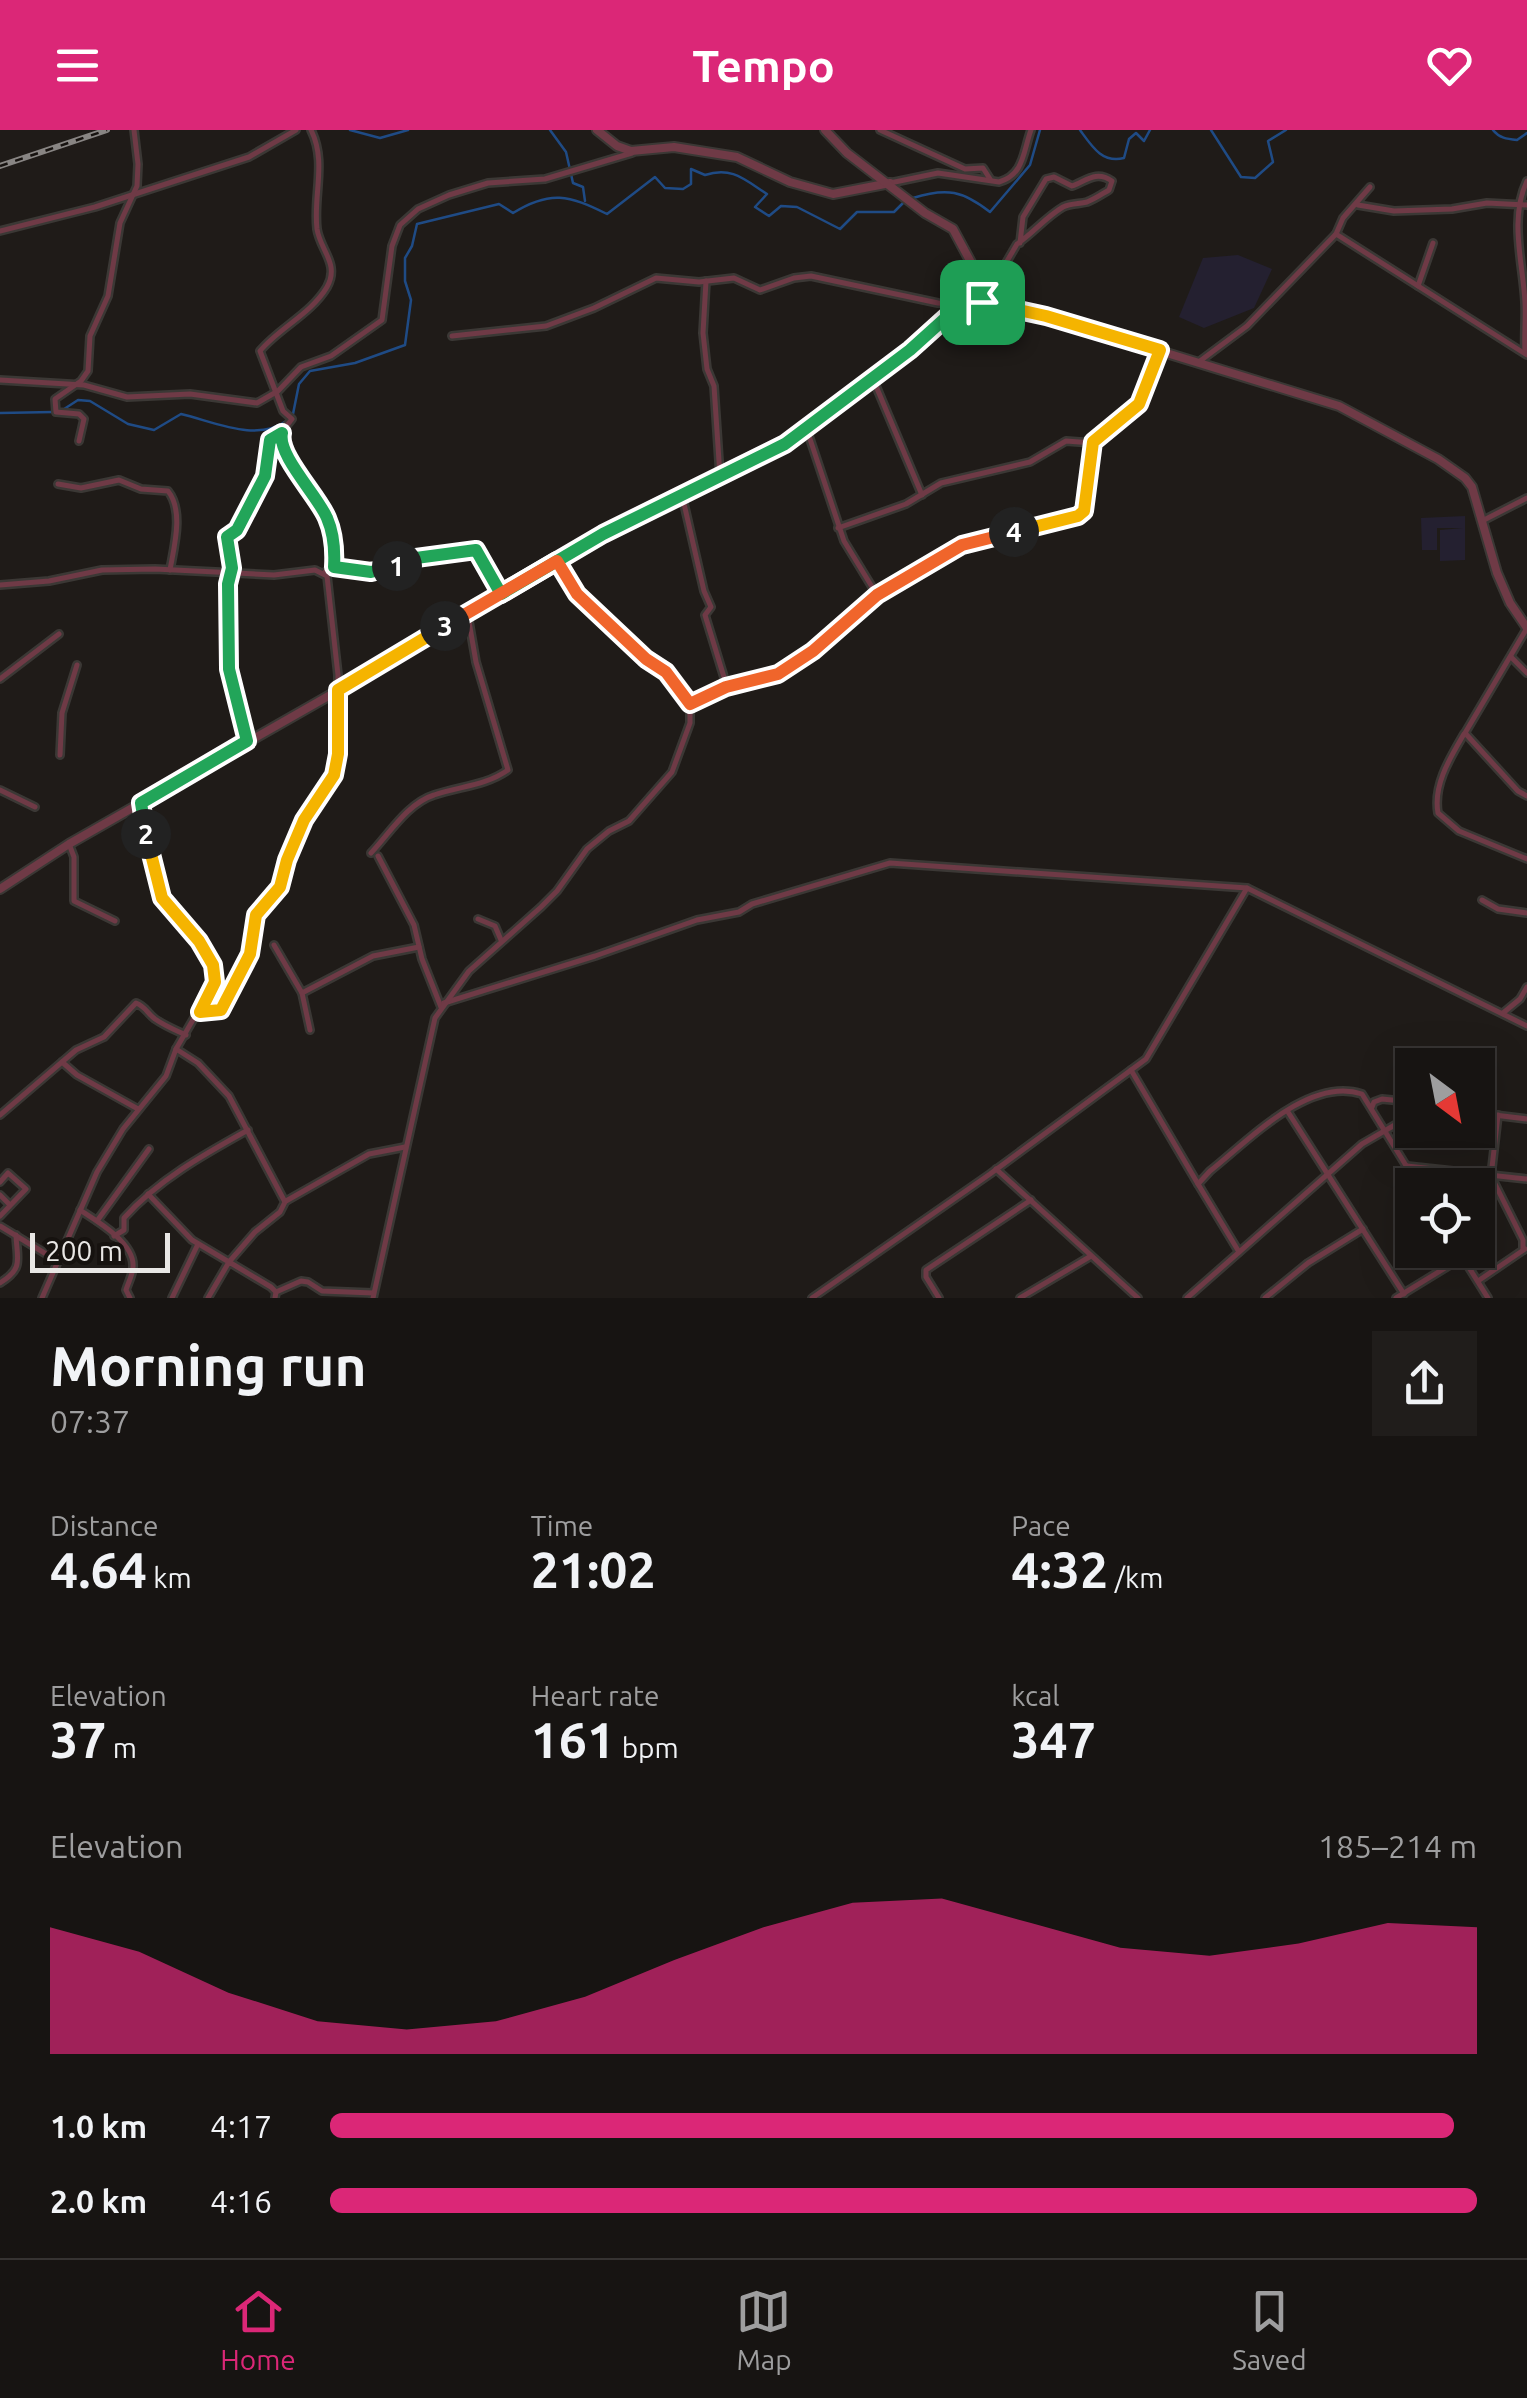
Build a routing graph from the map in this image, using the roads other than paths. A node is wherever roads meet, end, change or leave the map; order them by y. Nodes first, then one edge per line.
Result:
1 (134, 130) edge
2 (296, 130) edge
3 (311, 130) edge
4 (597, 130) edge
5 (825, 130) edge
6 (880, 130) edge
7 (1030, 130) edge
8 (636, 151) junction
9 (1527, 181) edge
10 (992, 182) junction
11 (892, 185) junction
12 (1370, 187) dead end
13 (134, 193) junction
14 (1358, 205) junction
15 (1524, 206) edge
16 (0, 230) edge
17 (1336, 234) junction
18 (1020, 242) junction
19 (1433, 243) dead end
20 (706, 282) junction
21 (1418, 286) junction
22 (1526, 301) edge
23 (982, 302) junction
24 (961, 304) junction
25 (452, 336) dead end
26 (1160, 350) junction
27 (1526, 354) edge
28 (1200, 361) junction
29 (873, 379) junction
30 (0, 380) edge
31 (75, 384) junction
32 (278, 391) junction
33 (807, 430) junction
34 (282, 433) junction
35 (79, 442) dead end
36 (1093, 442) junction
37 (720, 476) junction
38 (58, 484) dead end
39 (682, 494) junction
40 (922, 496) junction
41 (1527, 498) edge
42 (1482, 521) junction
43 (838, 528) junction
44 (557, 561) junction
45 (334, 567) junction
46 (170, 570) junction
47 (325, 572) junction
48 (230, 574) junction
49 (0, 585) edge
50 (501, 594) junction
51 (877, 595) junction
52 (467, 614) junction
53 (1527, 628) edge
54 (59, 634) dead end
55 (1511, 657) junction
56 (76, 665) dead end
57 (1527, 674) edge
58 (0, 680) edge
59 (726, 687) junction
60 (338, 690) junction
61 (690, 704) junction
62 (1465, 734) junction
63 (247, 741) junction
64 (60, 755) dead end
65 (0, 790) edge
66 (1527, 796) edge
67 (141, 803) junction
68 (35, 807) dead end
69 (69, 844) junction
70 (1527, 859) edge
71 (0, 888) edge
72 (1247, 888) junction
73 (1482, 900) dead end
74 (1527, 914) edge
75 (478, 919) dead end
76 (115, 921) dead end
77 (502, 940) junction
78 (274, 945) dead end
79 (419, 947) junction
80 (1527, 987) edge
81 (302, 993) junction
82 (442, 1005) junction
83 (200, 1012) junction
84 (1503, 1013) junction
85 (1527, 1026) edge
86 (310, 1030) dead end
87 (186, 1035) junction
88 (176, 1048) junction
89 (62, 1062) junction
90 (1131, 1069) junction
91 (1395, 1100) edge
92 (1372, 1107) junction
93 (138, 1109) junction
94 (1288, 1112) junction
95 (0, 1115) edge
96 (1495, 1115) edge
97 (1498, 1115) junction
98 (1527, 1119) edge
99 (1395, 1125) edge
100 (248, 1130) junction
101 (1386, 1130) junction
102 (404, 1147) junction
103 (149, 1149) dead end
104 (1407, 1166) joint
105 (1424, 1168) edge
106 (1492, 1168) edge
107 (996, 1169) junction
108 (1329, 1176) junction
109 (1495, 1176) edge
110 (1527, 1178) edge
111 (0, 1182) edge
112 (1198, 1184) junction
113 (1495, 1184) edge
114 (148, 1194) junction
115 (0, 1195) edge
116 (1031, 1200) junction
117 (285, 1202) junction
118 (10, 1205) junction
119 (80, 1210) junction
120 (0, 1216) edge
121 (97, 1221) junction
122 (0, 1226) edge
123 (1362, 1229) junction
124 (16, 1235) junction
125 (114, 1236) junction
126 (198, 1244) junction
127 (1525, 1249) edge
128 (1239, 1252) junction
129 (1092, 1256) junction
130 (56, 1260) junction
131 (230, 1262) junction
132 (1445, 1268) edge
133 (1469, 1268) edge
134 (1478, 1281) junction
135 (0, 1283) edge
136 (1404, 1294) junction
137 (276, 1295) edge
138 (373, 1295) edge
139 (42, 1298) edge
140 (130, 1298) edge
141 (172, 1298) edge
142 (208, 1298) edge
143 (812, 1298) edge
144 (939, 1298) edge
145 (1020, 1298) edge
146 (1138, 1298) edge
147 (1186, 1298) edge
148 (1265, 1298) edge
149 (1396, 1298) edge
150 (1488, 1298) edge

1 - 13 street
2 - 13 street
3 - 32 street
4 - 8 street
5 - 11 street
6 - 10 street
7 - 10 street
8 - 11 street
8 - 32 street
9 - 15 street
10 - 11 street
11 - 24 street
12 - 14 street
13 - 16 street
13 - 31 street
14 - 15 street
14 - 17 street
15 - 22 street
17 - 21 street
17 - 28 street
18 - 18 street
18 - 23 street
19 - 21 street
20 - 24 street
20 - 25 street
20 - 37 street
21 - 27 street
22 - 27 street
23 - 24 street
23 - 26 street
24 - 29 street
26 - 28 street
26 - 36 street
28 - 42 street
29 - 33 street
29 - 40 street
30 - 31 street
31 - 32 street
31 - 35 street
32 - 34 street
33 - 37 street
33 - 43 street
34 - 45 street
34 - 48 street
36 - 40 street
36 - 51 street
37 - 39 street
38 - 46 street
39 - 44 street
39 - 59 street
40 - 43 street
41 - 42 street
42 - 53 street
43 - 51 street
44 - 50 street
44 - 61 street
45 - 47 street
45 - 50 street
46 - 48 street
46 - 49 street
47 - 48 street
47 - 60 street
48 - 63 street
50 - 52 street
51 - 59 street
52 - 60 street
52 - 79 street
53 - 55 street
54 - 58 street
55 - 57 street
55 - 62 street
56 - 64 street
59 - 61 street
60 - 63 street
60 - 83 street
61 - 77 street
62 - 66 street
62 - 70 street
63 - 67 street
65 - 68 street
67 - 69 street
67 - 83 street
69 - 71 street
69 - 76 street
72 - 82 street
72 - 84 street
72 - 90 street
73 - 74 street
75 - 77 street
77 - 82 street
78 - 81 street
79 - 81 street
79 - 82 street
80 - 84 street
81 - 86 street
82 - 102 street
83 - 87 street
84 - 85 street
87 - 88 street
87 - 89 street
88 - 93 street
88 - 100 street
89 - 93 street
89 - 95 street
90 - 107 street
90 - 112 street
91 - 92 street
92 - 94 street
92 - 101 street
93 - 119 street
94 - 108 street
94 - 112 street
96 - 97 street
97 - 98 street
97 - 106 street
99 - 101 street
100 - 114 street
100 - 117 street
101 - 104 street
101 - 108 street
102 - 117 street
102 - 138 street
103 - 121 street
104 - 105 street
107 - 116 street
107 - 143 street
108 - 123 street
108 - 128 street
109 - 110 street
111 - 118 street
112 - 128 street
113 - 127 street
114 - 125 street
114 - 126 street
115 - 118 street
116 - 129 street
116 - 144 street
117 - 131 street
118 - 120 street
119 - 121 street
119 - 130 street
121 - 125 street
122 - 124 street
123 - 136 street
123 - 148 street
124 - 130 street
124 - 135 street
125 - 140 street
126 - 131 street
126 - 141 street
127 - 134 street
128 - 147 street
129 - 145 street
129 - 146 street
130 - 139 street
131 - 137 street
131 - 142 street
132 - 136 street
133 - 134 street
134 - 150 street
136 - 149 street
137 - 138 street

